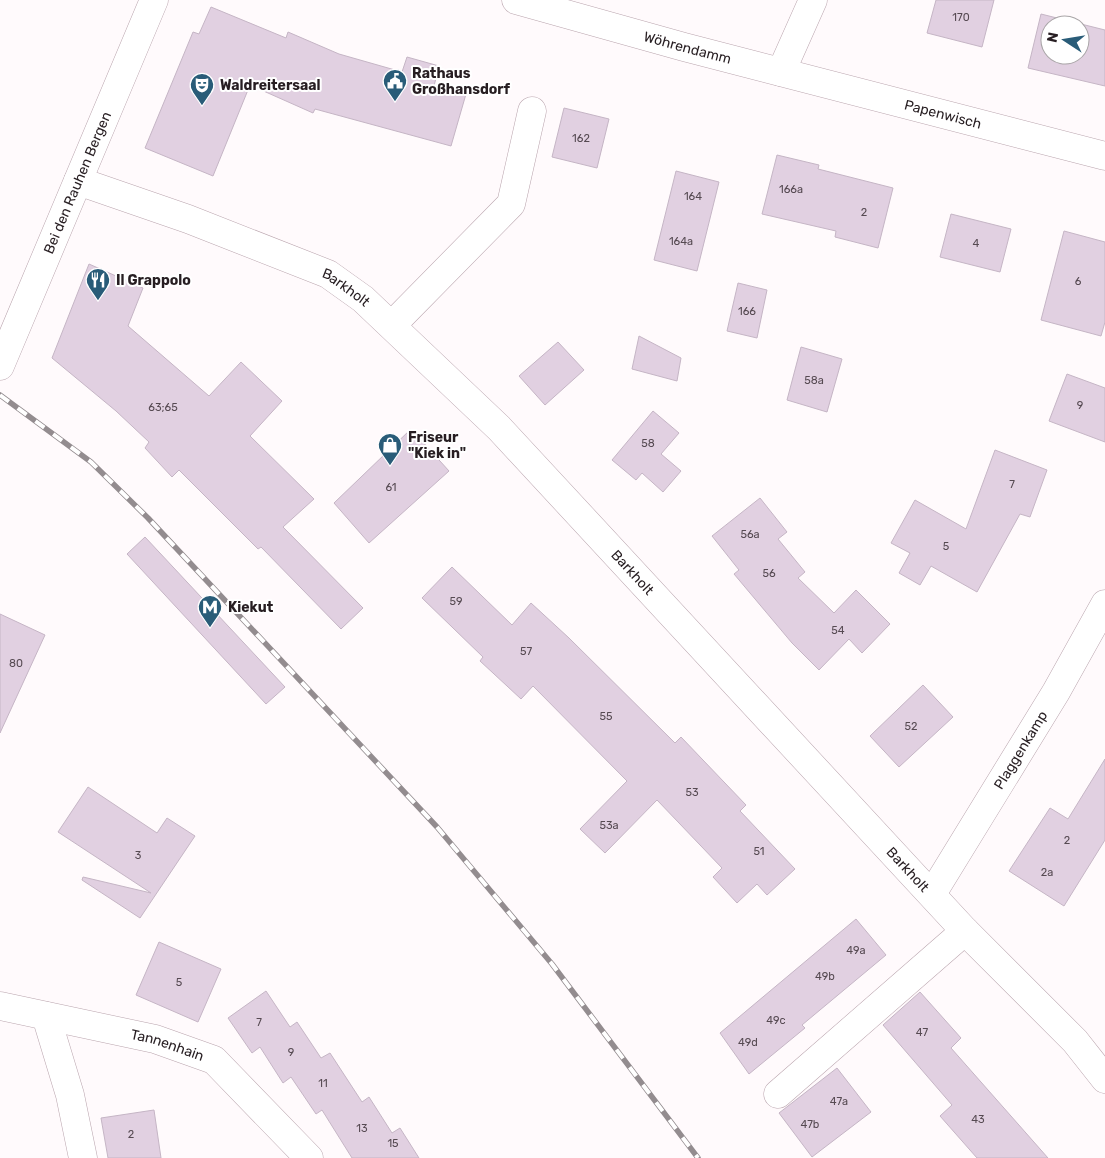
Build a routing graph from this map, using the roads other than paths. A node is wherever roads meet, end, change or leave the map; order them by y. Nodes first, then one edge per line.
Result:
1 (154, 0) edge
2 (516, 0) edge
3 (812, 0) edge
4 (782, 72) junction
5 (532, 111) dead end
6 (1105, 156) edge
7 (78, 181) junction
8 (392, 325) junction
9 (0, 366) edge
10 (1105, 604) edge
11 (932, 894) junction
12 (965, 931) junction
13 (0, 1006) edge
14 (46, 1016) junction
15 (1105, 1079) edge
16 (778, 1094) dead end
17 (83, 1158) edge
18 (309, 1158) edge

1 - 7 street, Bei den Rauhen Bergen
2 - 4 street, Wöhrendamm
3 - 4 street
4 - 6 street, Papenwisch
5 - 8 street
7 - 8 street, Barkholt
7 - 9 street, Bei den Rauhen Bergen
8 - 11 street, Barkholt
10 - 11 street, Plaggenkamp
11 - 12 street, Barkholt
12 - 15 street, Barkholt
12 - 16 street
13 - 14 street, Tannenhain
14 - 17 street
14 - 18 street, Tannenhain

